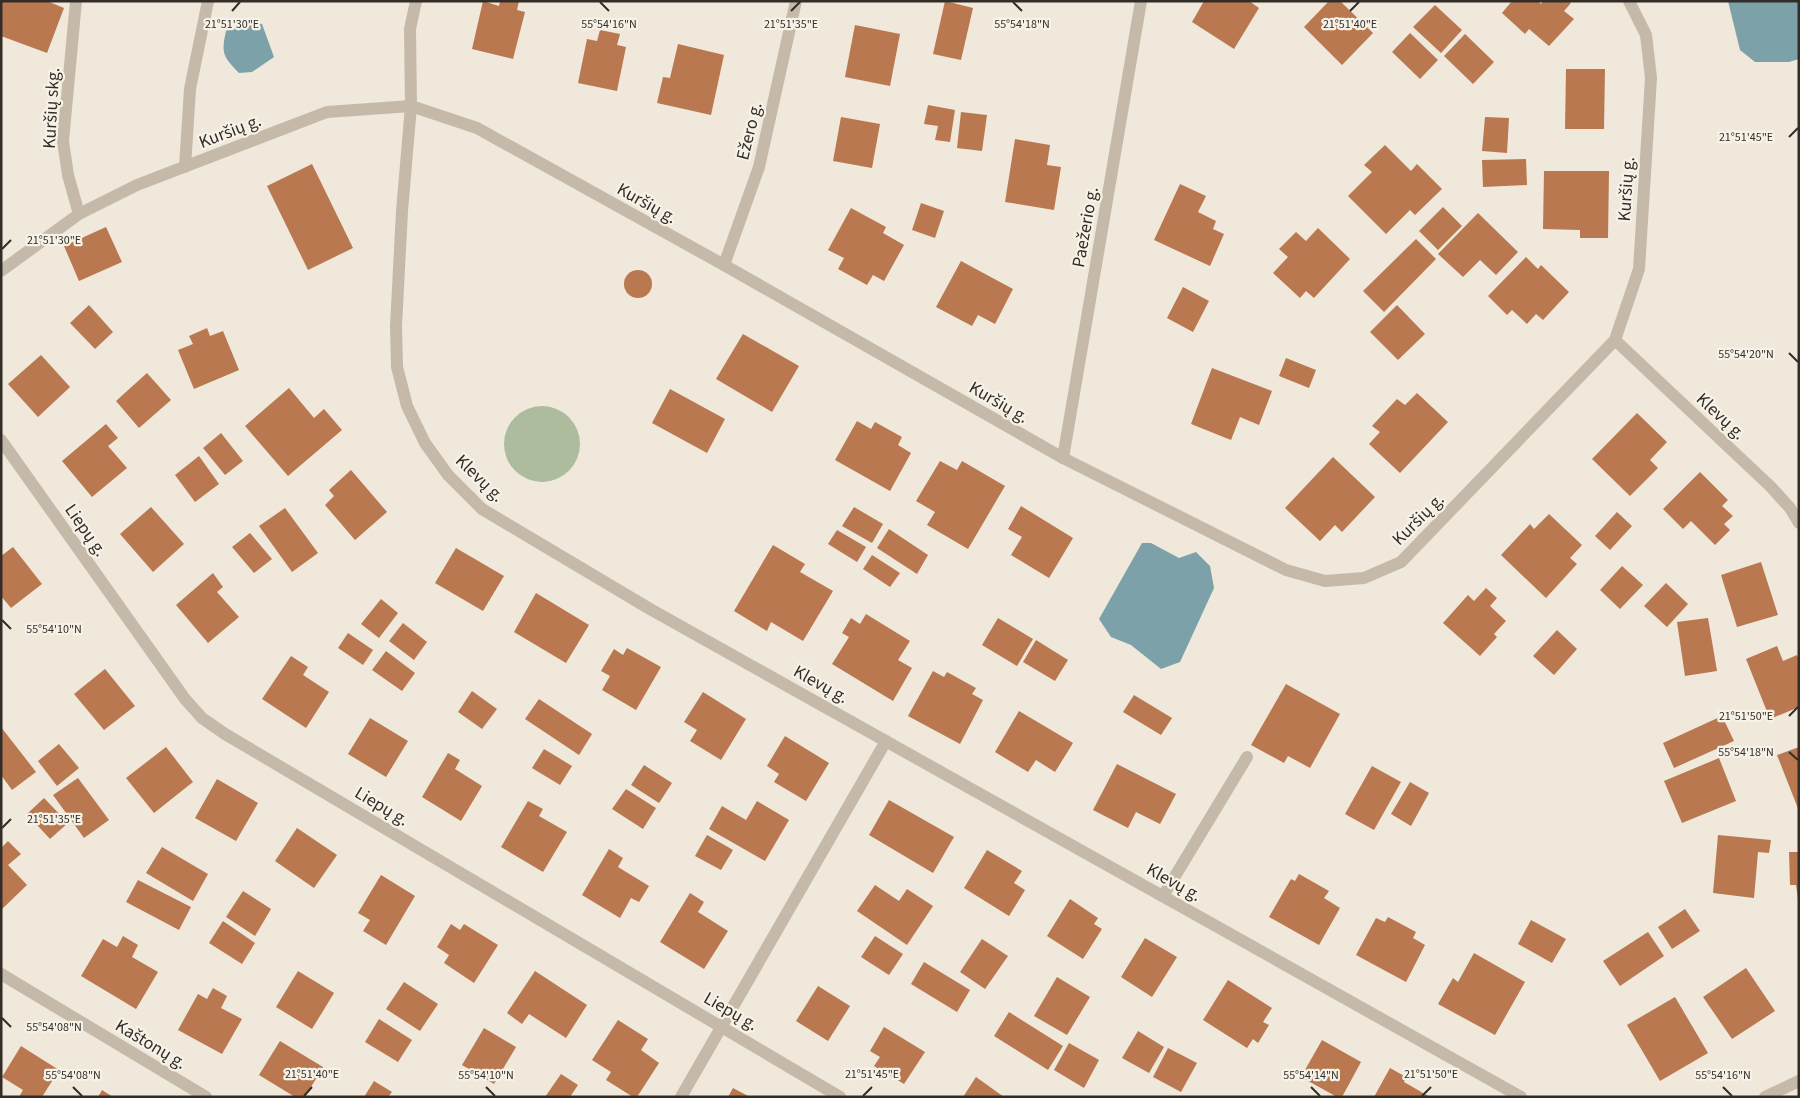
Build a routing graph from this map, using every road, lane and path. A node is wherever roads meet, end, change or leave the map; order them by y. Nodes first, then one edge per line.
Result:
1 (76, 1) edge
2 (208, 1) edge
3 (416, 1) edge
4 (796, 1) edge
5 (1141, 1) edge
6 (1629, 1) edge
7 (411, 106) junction
8 (185, 167) junction
9 (79, 214) junction
10 (724, 265) junction
11 (1, 271) edge
12 (1614, 340) junction
13 (1, 440) edge
14 (1063, 458) junction
15 (1799, 523) edge
16 (886, 741) junction
17 (1247, 757) dead end
18 (1163, 896) junction
19 (1, 974) edge
20 (722, 1027) junction
21 (1799, 1081) edge
22 (206, 1097) edge
23 (681, 1097) edge
24 (840, 1097) edge
25 (1521, 1097) edge
26 (1765, 1097) edge

1 - 9 street, Kuršių skg.
2 - 8 street
3 - 7 street, Klevų g.
4 - 10 street, Ežero g.
5 - 14 street, Paežerio g.
6 - 12 street, Kuršių g.
7 - 8 street, Kuršių g.
7 - 10 street, Kuršių g.
7 - 16 street, Klevų g.
8 - 9 street, Kuršių g.
9 - 11 street, Kuršių g.
10 - 14 street, Kuršių g.
12 - 14 street, Kuršių g.
12 - 15 street, Klevų g.
13 - 20 street, Liepų g.
16 - 18 street, Klevų g.
16 - 20 street
17 - 18 street
18 - 25 street, Klevų g.
19 - 22 street, Kaštonų g.
20 - 23 street
20 - 24 street, Liepų g.
21 - 26 street

